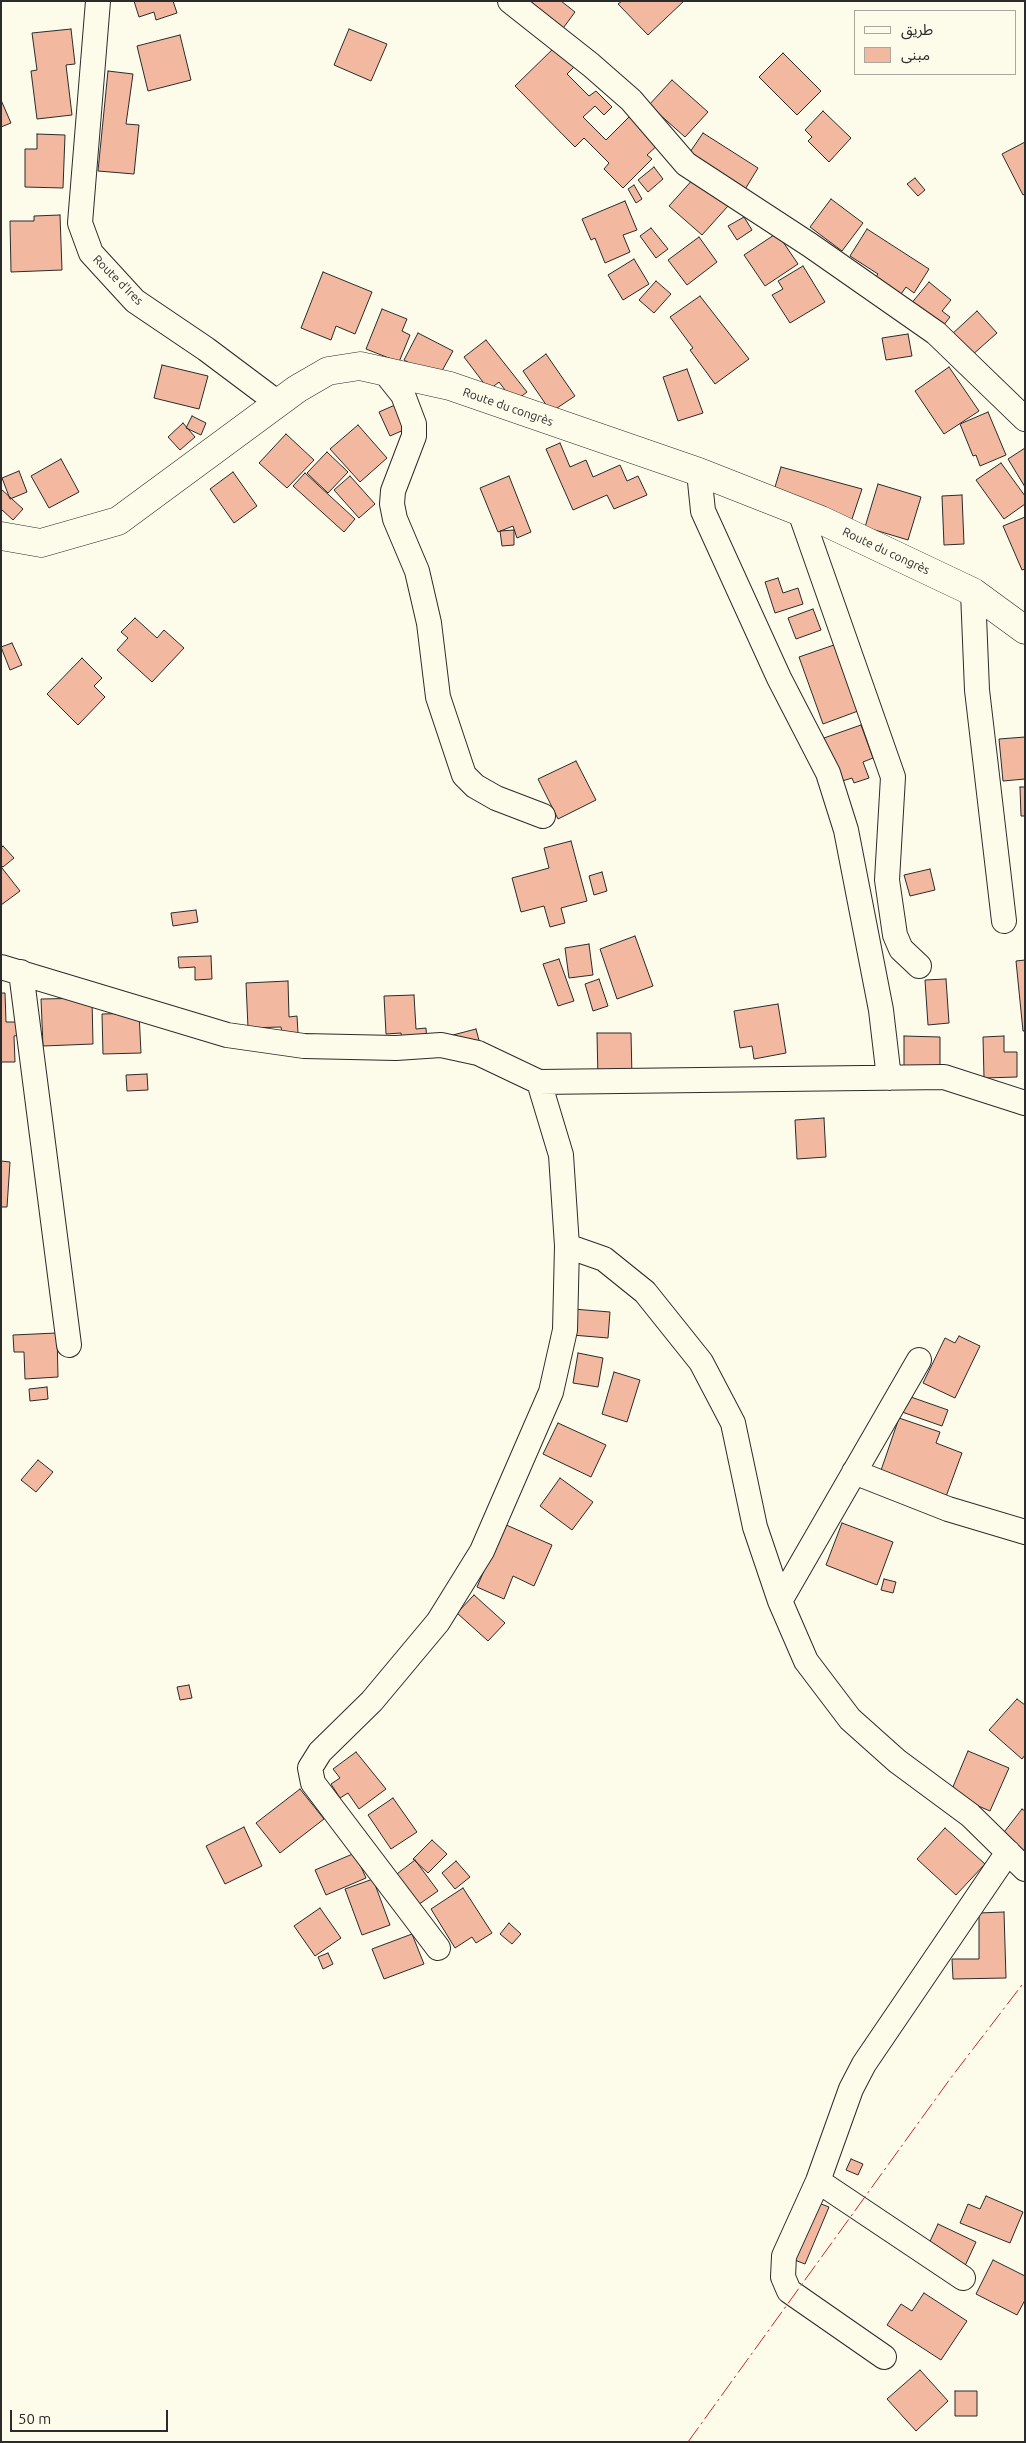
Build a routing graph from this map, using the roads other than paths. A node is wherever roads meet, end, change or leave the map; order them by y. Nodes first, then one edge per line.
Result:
1 (98, 1) edge
2 (510, 1) edge
3 (383, 370) junction
4 (278, 403) junction
5 (1025, 419) edge
6 (699, 472) junction
7 (800, 512) junction
8 (1, 536) edge
9 (973, 592) junction
10 (1025, 630) edge
11 (543, 816) dead end
12 (1004, 921) dead end
13 (919, 966) dead end
14 (11, 969) edge
15 (889, 1078) junction
16 (539, 1082) junction
17 (1025, 1103) edge
18 (567, 1246) junction
19 (69, 1346) dead end
20 (919, 1360) dead end
21 (854, 1472) junction
22 (1025, 1532) edge
23 (780, 1601) junction
24 (1008, 1852) junction
25 (1025, 1869) edge
26 (438, 1948) dead end
27 (818, 2181) junction
28 (963, 2278) dead end
29 (884, 2357) dead end

1 - 4 street, Route d'Ires
2 - 5 street
3 - 4 main road, Route du congrès
3 - 6 main road, Route du congrès
3 - 11 street
4 - 8 main road, Route du congrès
6 - 7 main road, Route du congrès
6 - 15 street
7 - 9 main road, Route du congrès
7 - 13 street
9 - 10 main road, Route du congrès
9 - 12 street
14 - 16 street
14 - 19 street
15 - 16 street
15 - 17 street
16 - 18 street
18 - 23 street
18 - 26 street
20 - 21 street
21 - 22 street
21 - 23 street
23 - 24 street
24 - 25 street
24 - 27 street
27 - 28 street
27 - 29 street

